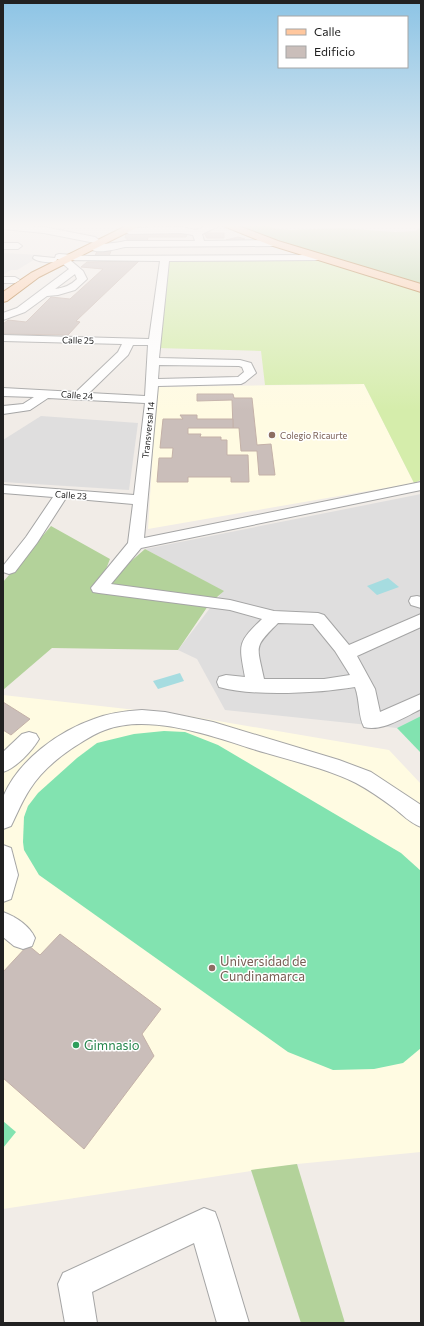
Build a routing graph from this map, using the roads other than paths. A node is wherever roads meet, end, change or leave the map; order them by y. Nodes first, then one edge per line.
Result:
1 (18, 287) edge
2 (46, 287) edge
3 (161, 287) edge
4 (3, 298) edge
5 (3, 317) edge
6 (3, 338) edge
7 (130, 341) junction
8 (153, 352) junction
9 (124, 353) junction
10 (218, 372) dead end
11 (152, 383) junction
12 (173, 383) junction
13 (3, 392) edge
14 (46, 393) junction
15 (80, 395) junction
16 (151, 400) junction
17 (3, 410) edge
18 (421, 486) edge
19 (3, 489) edge
20 (62, 494) junction
21 (140, 500) junction
22 (136, 544) junction
23 (10, 569) dead end
24 (274, 617) junction
25 (421, 620) edge
26 (346, 654) junction
27 (360, 680) junction
28 (226, 682) dead end
29 (256, 685) junction
30 (421, 701) edge
31 (29, 739) dead end
32 (3, 764) edge
33 (11, 789) edge
34 (421, 818) edge
35 (3, 819) edge
36 (3, 855) edge
37 (3, 892) edge
38 (3, 923) edge
39 (23, 938) dead end
40 (81, 1323) edge
41 (232, 1323) edge

1 - 4 main road
2 - 5 street
3 - 8 street, Transversal 14
6 - 7 street, Calle 25
7 - 8 street, Calle 25
7 - 9 street
8 - 9 street
8 - 11 street, Transversal 14
8 - 12 street
9 - 15 street
10 - 12 street
11 - 12 street
11 - 16 street, Transversal 14
13 - 14 street, Calle 24
14 - 15 street, Calle 24
14 - 17 street
15 - 16 street, Calle 24
16 - 21 street, Transversal 14
18 - 22 street
19 - 20 street, Calle 23
20 - 21 street, Calle 23
20 - 23 street
21 - 22 street, Transversal 14
22 - 24 street
24 - 26 street
24 - 29 street
25 - 26 street
26 - 27 street
27 - 29 street
27 - 30 street
28 - 29 street
31 - 32 street
33 - 34 street
33 - 35 street
36 - 37 street
38 - 39 street
40 - 41 street

